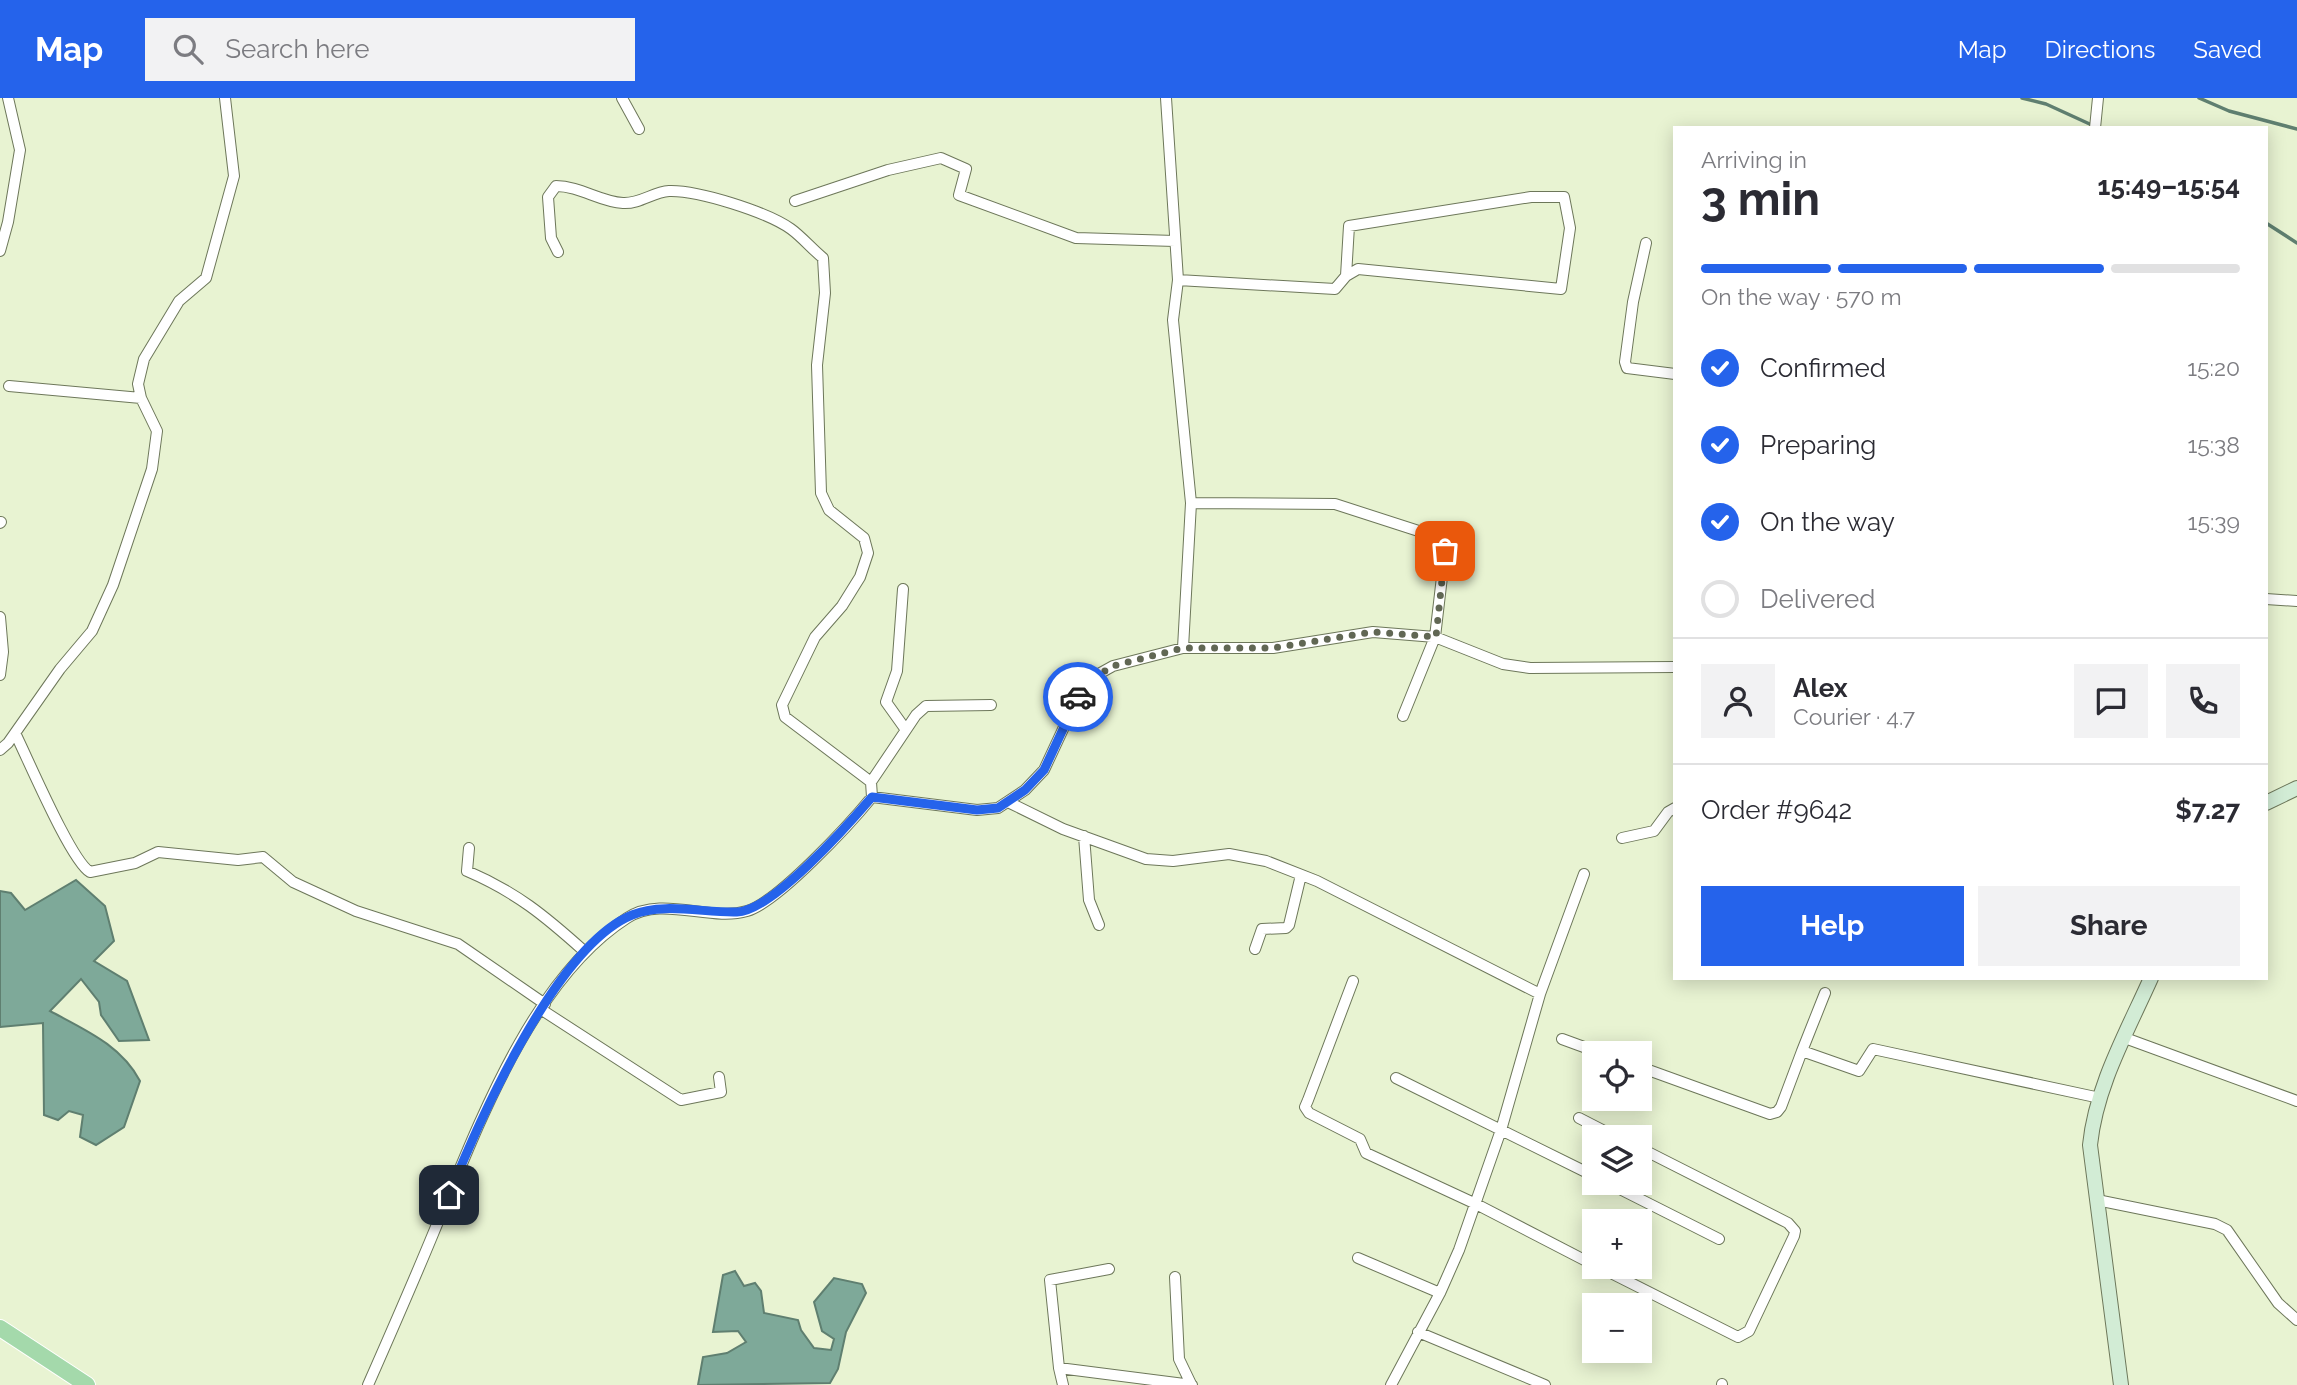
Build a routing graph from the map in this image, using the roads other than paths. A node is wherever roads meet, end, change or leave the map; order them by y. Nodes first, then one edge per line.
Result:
1 (8, 98) edge
2 (225, 98) edge
3 (622, 98) edge
4 (1166, 98) edge
5 (2098, 98) edge
6 (2096, 122) edge
7 (639, 129) dead end
8 (795, 201) dead end
9 (1175, 241) junction
10 (1646, 243) dead end
11 (0, 251) edge
12 (558, 252) dead end
13 (1346, 276) junction
14 (1178, 280) junction
15 (1673, 374) edge
16 (9, 386) dead end
17 (141, 398) junction
18 (1191, 503) junction
19 (1431, 535) dead end
20 (1445, 551) dead end
21 (903, 589) dead end
22 (2268, 599) edge
23 (2297, 601) edge
24 (0, 617) edge
25 (1436, 637) junction
26 (1183, 648) junction
27 (1673, 667) edge
28 (0, 675) edge
29 (990, 705) dead end
30 (1403, 716) dead end
31 (906, 730) junction
32 (15, 733) junction
33 (0, 750) edge
34 (871, 782) junction
35 (2297, 788) edge
36 (872, 797) junction
37 (2268, 802) edge
38 (1010, 803) junction
39 (1673, 809) edge
40 (1083, 836) junction
41 (1622, 838) dead end
42 (469, 848) dead end
43 (1584, 874) dead end
44 (1301, 875) junction
45 (1099, 925) dead end
46 (1255, 949) dead end
47 (584, 951) junction
48 (2150, 980) edge
49 (1353, 981) dead end
50 (1825, 993) dead end
51 (1540, 994) junction
52 (543, 1007) junction
53 (2125, 1038) junction
54 (1562, 1039) dead end
55 (1582, 1046) edge
56 (1802, 1051) junction
57 (1652, 1071) edge
58 (719, 1077) dead end
59 (1396, 1078) dead end
60 (2100, 1098) junction
61 (2297, 1101) edge
62 (1579, 1118) dead end
63 (1593, 1125) edge
64 (1501, 1130) junction
65 (1652, 1154) edge
66 (1582, 1170) edge
67 (1632, 1195) edge
68 (2097, 1200) junction
69 (1476, 1204) junction
70 (1719, 1239) dead end
71 (1358, 1258) dead end
72 (1582, 1259) edge
73 (1109, 1269) dead end
74 (1175, 1277) dead end
75 (1622, 1279) edge
76 (1440, 1293) junction
77 (2297, 1320) edge
78 (0, 1328) edge
79 (1418, 1332) junction
80 (1059, 1368) junction
81 (1150, 1382) edge
82 (1529, 1382) edge
83 (1191, 1384) edge
84 (87, 1385) edge
85 (368, 1385) edge
86 (1063, 1385) edge
87 (1391, 1385) edge
88 (1545, 1385) edge
89 (2121, 1385) edge

1 - 11 street
2 - 17 street
3 - 7 street
4 - 9 street
5 - 6 street
8 - 9 street
9 - 14 street
10 - 15 street
12 - 34 street
13 - 13 street
13 - 14 street
14 - 18 street
16 - 17 street
17 - 32 street
18 - 19 street
18 - 26 street
20 - 25 street
21 - 31 street
22 - 23 street
24 - 28 street
25 - 26 street
25 - 27 street
25 - 30 street
26 - 38 street
29 - 31 street
31 - 34 street
32 - 33 street
32 - 52 street
34 - 36 street
35 - 37 main road
36 - 38 street
36 - 47 street
38 - 40 street
39 - 41 street
40 - 44 street
40 - 45 street
42 - 47 street
43 - 51 street
44 - 46 street
44 - 51 street
47 - 52 street
48 - 53 main road
49 - 69 street
50 - 56 street
51 - 64 street
52 - 58 street
52 - 85 street
53 - 60 main road
53 - 61 street
54 - 55 street
56 - 57 street
56 - 60 street
59 - 64 street
60 - 68 main road
62 - 63 street
64 - 66 street
64 - 69 street
65 - 75 street
67 - 70 street
68 - 77 street
68 - 89 main road
69 - 72 street
69 - 76 street
71 - 76 street
73 - 80 street
74 - 83 street
76 - 79 street
78 - 84 main road
79 - 82 street
79 - 87 street
80 - 81 street
80 - 86 street
81 - 83 street
82 - 88 street

